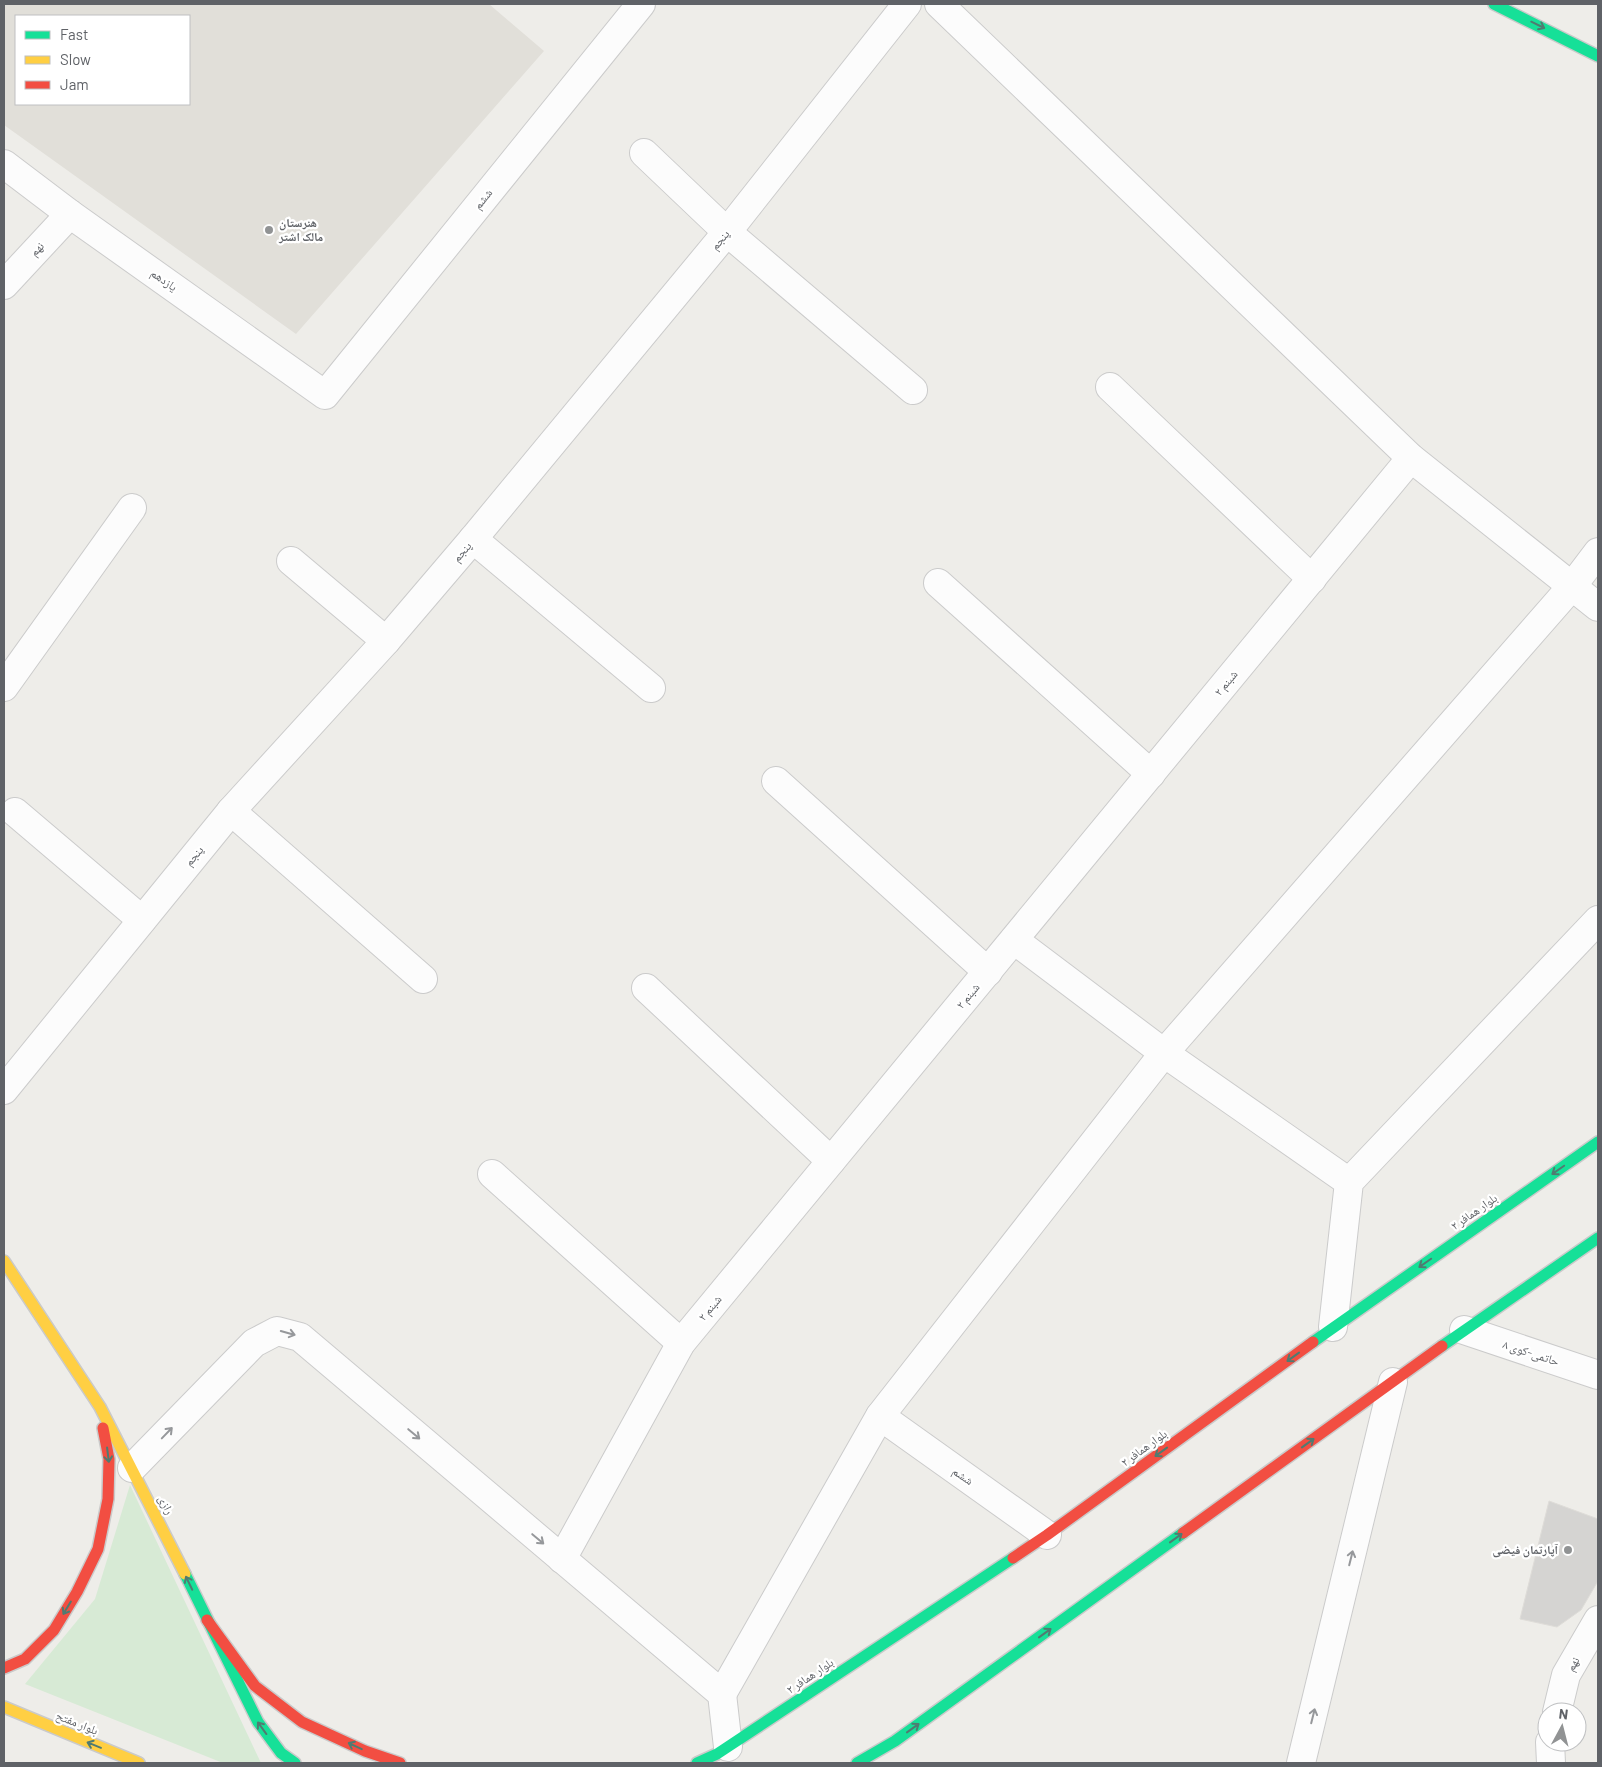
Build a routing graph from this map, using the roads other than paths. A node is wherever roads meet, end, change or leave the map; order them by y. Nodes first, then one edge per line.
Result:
1 (641, 4) edge
2 (907, 4) edge
3 (939, 4) edge
4 (1494, 4) edge
5 (1598, 56) edge
6 (644, 153) dead end
7 (4, 164) edge
8 (70, 214) junction
9 (727, 232) junction
10 (4, 285) edge
11 (1110, 387) dead end
12 (913, 390) dead end
13 (325, 395) joint
14 (1411, 458) junction
15 (132, 508) dead end
16 (473, 539) junction
17 (1598, 552) edge
18 (291, 561) dead end
19 (1312, 579) junction
20 (938, 583) dead end
21 (1573, 585) junction
22 (1598, 607) edge
23 (386, 641) junction
24 (4, 687) edge
25 (651, 688) dead end
26 (1151, 774) junction
27 (776, 781) dead end
28 (231, 811) junction
29 (15, 812) dead end
30 (142, 920) junction
31 (1598, 920) edge
32 (1014, 940) junction
33 (988, 972) junction
34 (423, 979) dead end
35 (646, 988) dead end
36 (1164, 1053) junction
37 (4, 1090) edge
38 (1598, 1142) edge
39 (832, 1161) junction
40 (492, 1174) dead end
41 (1349, 1182) junction
42 (1598, 1238) edge
43 (4, 1261) edge
44 (1334, 1328) junction
45 (1464, 1330) junction
46 (681, 1343) junction
47 (1598, 1375) edge
48 (1393, 1382) junction
49 (100, 1407) junction
50 (880, 1416) junction
51 (132, 1468) junction
52 (1047, 1535) junction
53 (562, 1559) junction
54 (207, 1620) junction
55 (1598, 1620) edge
56 (4, 1668) edge
57 (722, 1694) junction
58 (1559, 1702) edge
59 (4, 1707) edge
60 (895, 1741) junction
61 (728, 1747) junction
62 (139, 1763) edge
63 (296, 1763) edge
64 (400, 1763) edge
65 (697, 1763) edge
66 (857, 1763) edge
67 (872, 1763) edge
68 (1301, 1763) edge

1 - 13 street, ششم
2 - 9 street, پنجم
3 - 14 street
4 -> 5 main road
6 - 9 street
7 - 8 street, یازدهم
8 - 10 street, نهم
8 - 13 street, یازدهم
9 - 12 street
9 - 16 street, پنجم
11 - 19 street
14 - 19 street, شبنم ۲
14 - 21 street
15 - 24 street
16 - 23 street, پنجم
16 - 25 street
17 - 21 street
18 - 23 street
19 - 26 street, شبنم ۲
20 - 26 street
21 - 22 street
21 - 36 street
23 - 28 street, پنجم
26 - 32 street, شبنم ۲
27 - 33 street
28 - 30 street, پنجم
28 - 34 street
29 - 30 street
30 - 37 street, پنجم
31 - 41 street
32 - 33 street, شبنم ۲
32 - 36 street
33 - 39 street, شبنم ۲
35 - 39 street
36 - 41 street
36 - 50 street
38 -> 44 main road, بلوار همافر ۲
39 - 46 street, شبنم ۲
40 - 46 street
41 - 44 street
42 - 45 main road
43 - 49 main road, رازی
44 -> 52 main road, بلوار همافر ۲
45 - 47 street, حاتمی-کوی ۸
45 - 48 main road
46 - 53 street, شبنم ۲
60 -> 48 main road
68 -> 48 street
49 - 51 main road, رازی
49 -> 56 main road
50 - 52 street, ششم
50 - 57 street
51 -> 53 street
54 -> 51 main road, رازی
52 - 61 main road, بلوار همافر ۲
53 - 57 street
63 -> 54 main road, رازی
64 -> 54 main road
55 - 58 street, نهم
57 - 61 street
62 -> 59 main road, بلوار مفتح
60 - 66 main road
60 - 67 main road
61 - 65 main road, بلوار همافر ۲

